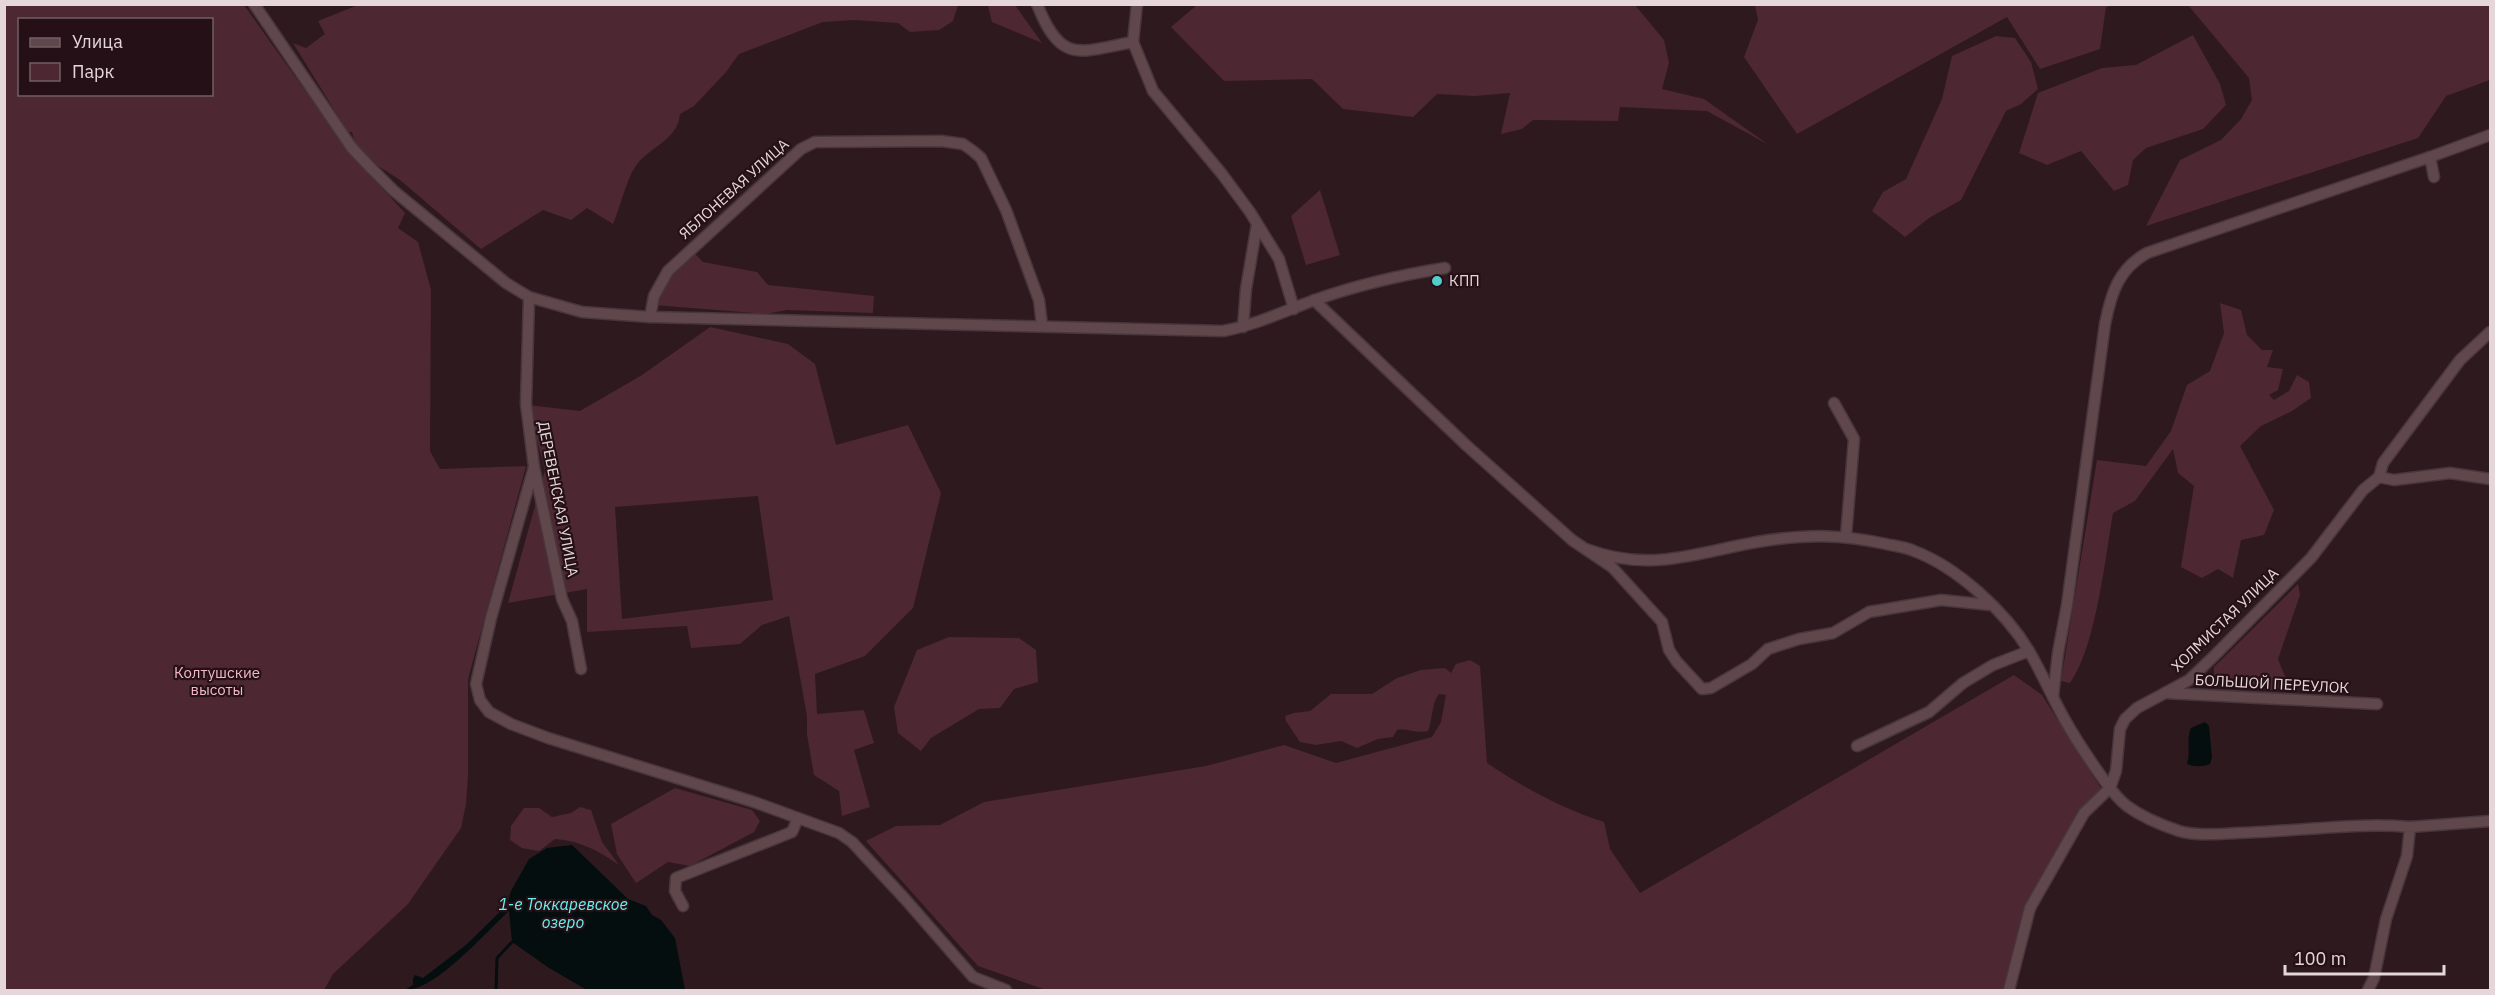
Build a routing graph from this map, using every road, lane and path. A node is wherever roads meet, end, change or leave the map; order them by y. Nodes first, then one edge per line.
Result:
1 (254, 4) edge
2 (1037, 4) edge
3 (1137, 4) edge
4 (1133, 42) junction
5 (2490, 135) edge
6 (2430, 157) junction
7 (2434, 177) dead end
8 (1257, 224) junction
9 (1445, 268) dead end
10 (529, 297) junction
11 (1314, 300) junction
12 (1294, 309) junction
13 (650, 317) junction
14 (1042, 325) junction
15 (1243, 327) junction
16 (2490, 332) edge
17 (1834, 403) dead end
18 (534, 467) junction
19 (2379, 477) junction
20 (2490, 479) edge
21 (1846, 536) junction
22 (1586, 549) junction
23 (1991, 605) junction
24 (2029, 651) junction
25 (581, 669) dead end
26 (2165, 693) junction
27 (2054, 697) junction
28 (2378, 704) dead end
29 (1857, 746) dead end
30 (2110, 788) junction
31 (798, 818) junction
32 (2490, 821) edge
33 (2410, 827) junction
34 (683, 906) dead end
35 (1006, 990) edge
36 (2009, 990) edge
37 (2368, 990) edge

1 - 10 street
2 - 4 street
3 - 4 street
4 - 8 street
5 - 6 street
6 - 7 street
6 - 27 street
8 - 12 street
8 - 15 street
9 - 11 street
10 - 13 street
10 - 18 street, ДЕРЕВЕНСКАЯ УЛИЦА
11 - 12 street
11 - 22 street
12 - 15 street
13 - 14 street
13 - 14 street, ЯБЛОНЕВАЯ УЛИЦА
14 - 15 street
16 - 19 street, ХОЛМИСТАЯ УЛИЦА
17 - 21 street
18 - 25 street, ДЕРЕВЕНСКАЯ УЛИЦА
18 - 31 street
19 - 20 street
19 - 26 street, ХОЛМИСТАЯ УЛИЦА
21 - 22 street
21 - 23 street
22 - 23 street
23 - 24 street
24 - 27 street
24 - 29 street
26 - 28 street, БОЛЬШОЙ ПЕРЕУЛОК
26 - 30 street, ХОЛМИСТАЯ УЛИЦА
27 - 30 street
30 - 33 street
30 - 36 street
31 - 34 street
31 - 35 street
32 - 33 street
33 - 37 street

